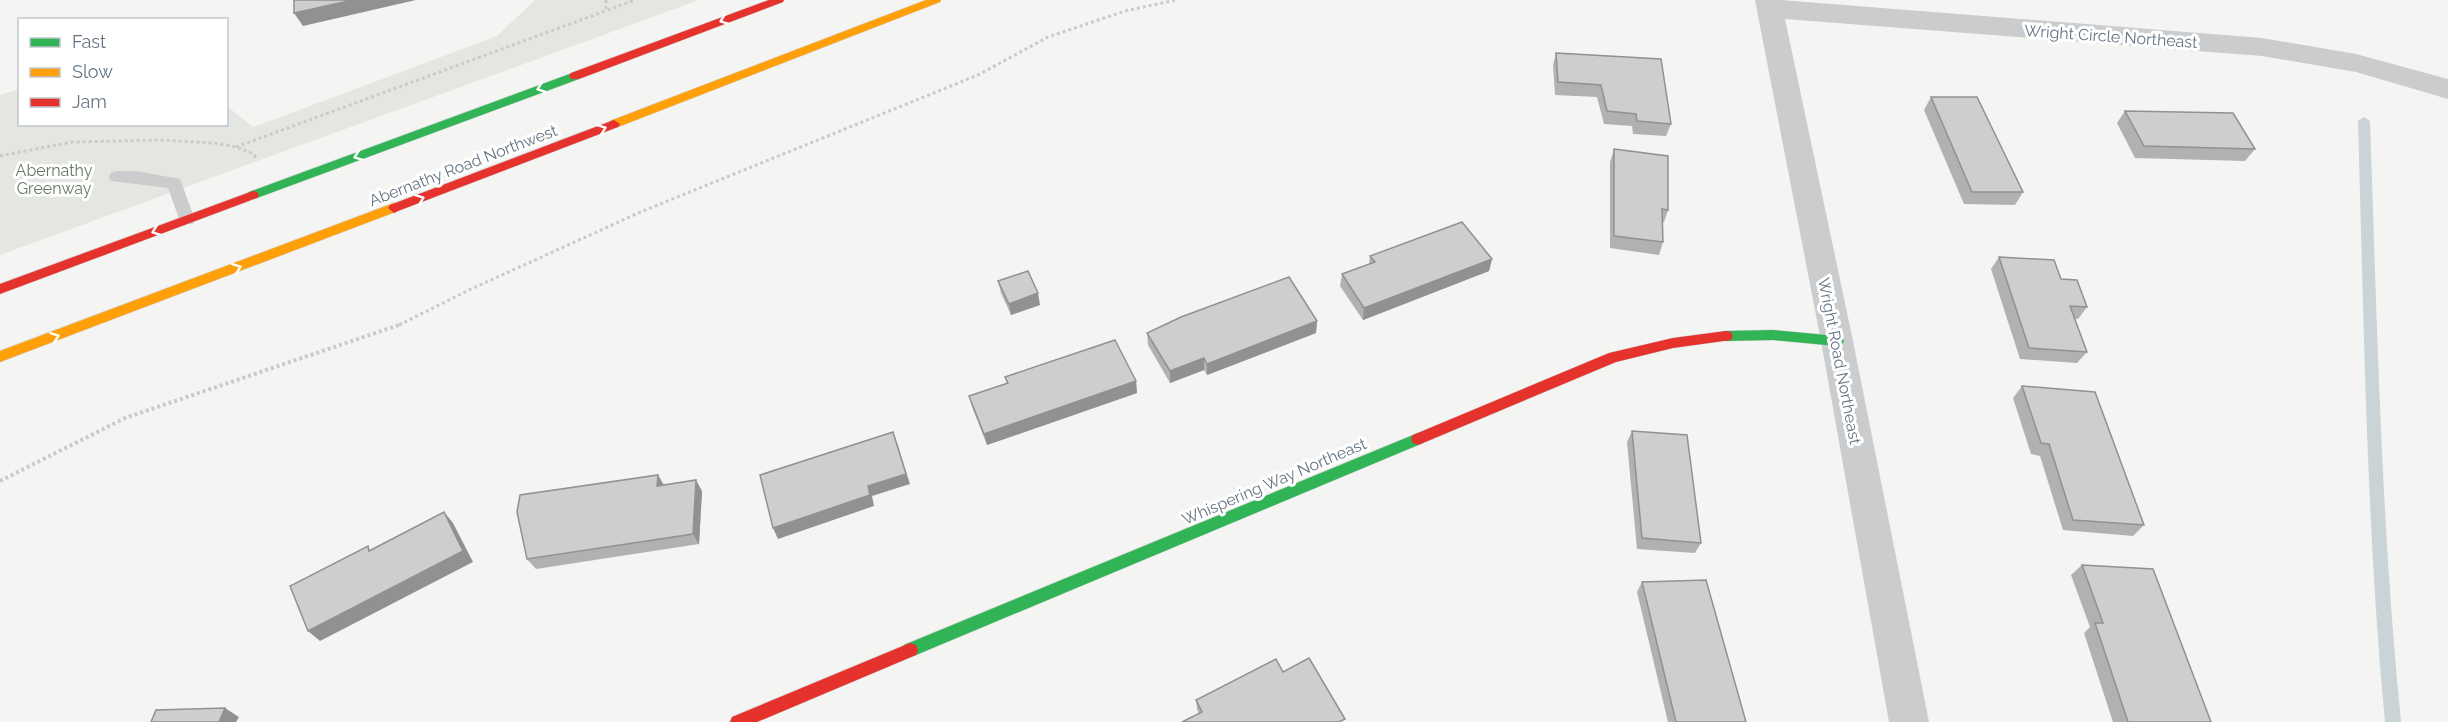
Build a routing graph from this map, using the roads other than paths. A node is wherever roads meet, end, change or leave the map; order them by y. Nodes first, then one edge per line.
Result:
1 (779, 0) edge
2 (936, 0) edge
3 (1769, 4) edge
4 (2448, 88) edge
5 (117, 177) dead end
6 (187, 220) junction
7 (0, 290) edge
8 (1837, 341) junction
9 (0, 357) edge
10 (738, 722) edge
11 (1909, 722) edge

1 -> 6 main road
9 -> 2 main road, Abernathy Road Northwest
3 - 4 street, Wright Circle Northeast
3 - 8 street, Wright Road Northeast
5 - 6 lane
6 -> 7 main road
8 - 10 main road, Whispering Way Northeast
8 - 11 street, Wright Road Northeast

